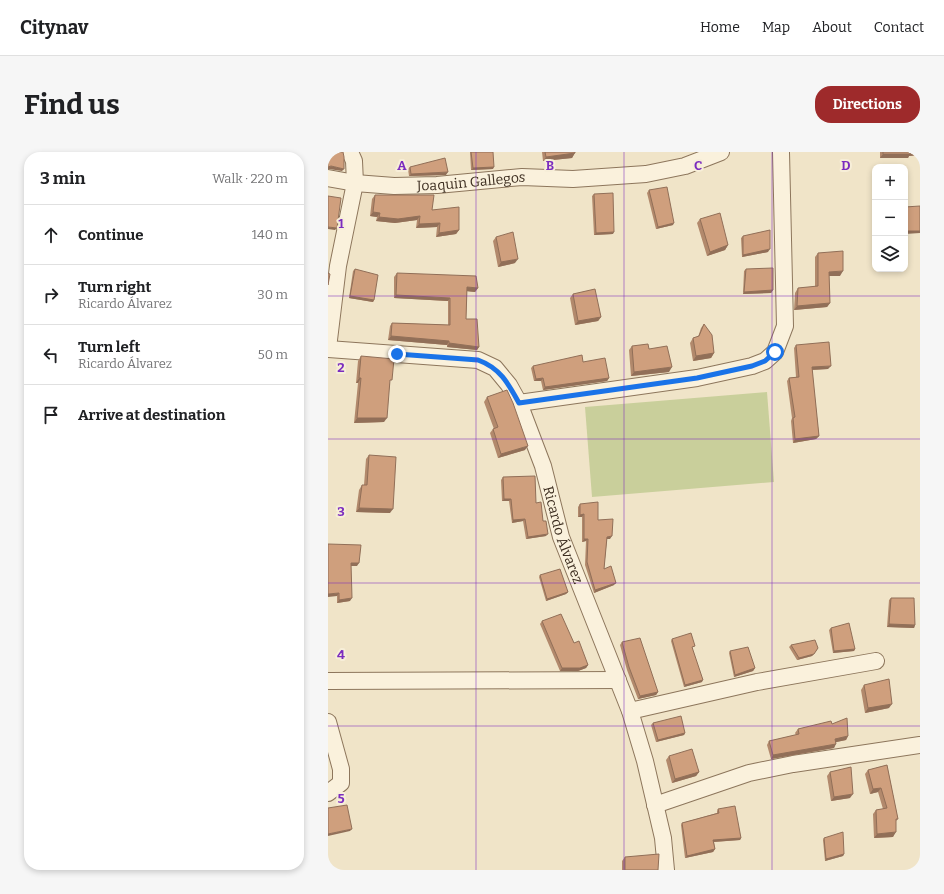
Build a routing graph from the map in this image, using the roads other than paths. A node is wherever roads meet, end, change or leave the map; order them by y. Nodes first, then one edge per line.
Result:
1 (350, 152) edge
2 (721, 152) edge
3 (781, 152) edge
4 (684, 159) edge
5 (328, 178) edge
6 (355, 183) junction
7 (328, 348) edge
8 (519, 403) junction
9 (876, 661) dead end
10 (618, 680) junction
11 (328, 681) edge
12 (630, 711) junction
13 (328, 722) edge
14 (920, 745) edge
15 (328, 793) edge
16 (655, 805) junction
17 (666, 870) edge

1 - 6 street, Ricardo Álvarez
2 - 4 street, Joaquin Gallegos
3 - 8 street
4 - 6 street, Joaquin Gallegos
5 - 6 street, Joaquin Gallegos
6 - 7 street, Ricardo Álvarez
7 - 8 street, Ricardo Álvarez
8 - 10 street, Ricardo Álvarez
9 - 12 street
10 - 11 street
10 - 12 street, Ricardo Álvarez
12 - 16 street, Ricardo Álvarez
13 - 15 street
14 - 16 street
16 - 17 street, Ricardo Álvarez

